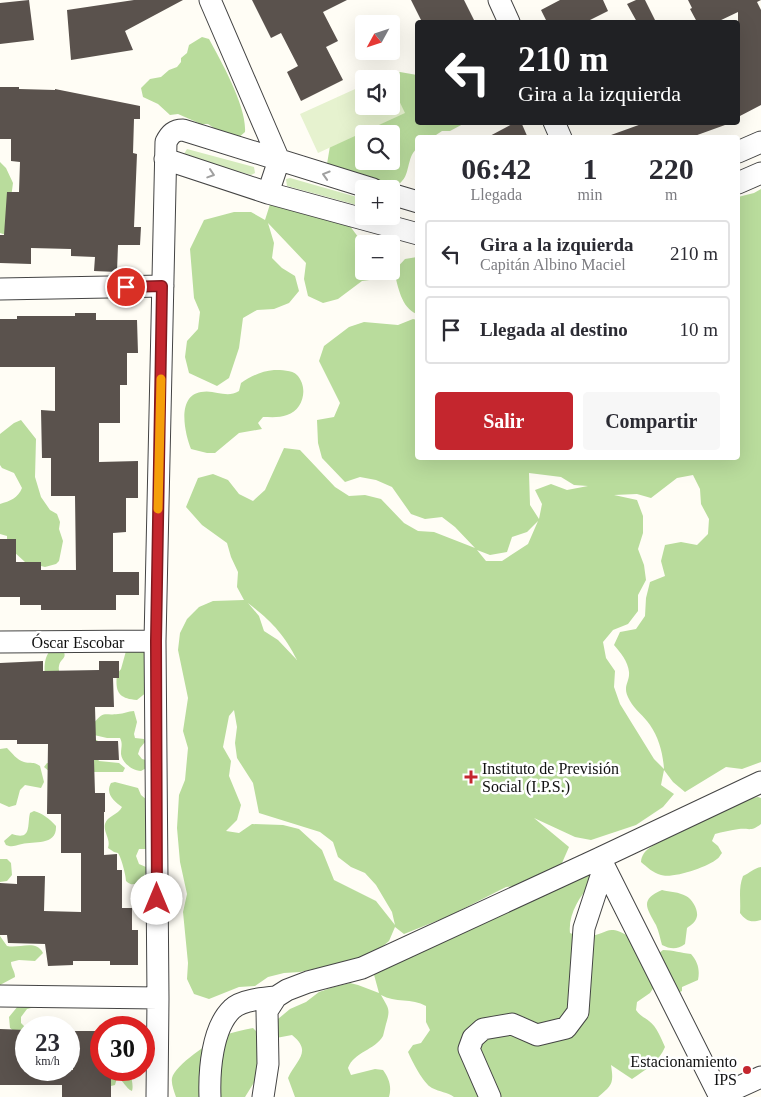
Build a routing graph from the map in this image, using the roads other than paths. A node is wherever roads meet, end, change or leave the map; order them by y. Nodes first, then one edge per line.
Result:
1 (210, 0) edge
2 (499, 0) edge
3 (508, 20) edge
4 (761, 142) edge
5 (740, 151) edge
6 (165, 159) junction
7 (279, 160) junction
8 (761, 173) edge
9 (740, 182) edge
10 (355, 183) edge
11 (268, 193) junction
12 (400, 197) edge
13 (415, 201) edge
14 (415, 233) edge
15 (162, 286) junction
16 (0, 289) edge
17 (156, 641) junction
18 (0, 642) edge
19 (761, 782) edge
20 (602, 863) junction
21 (0, 996) edge
22 (276, 997) junction
23 (158, 998) junction
24 (761, 1077) edge
25 (157, 1097) edge
26 (210, 1097) edge
27 (263, 1097) edge
28 (490, 1097) edge
29 (719, 1097) edge

1 - 7 street
2 - 3 street
4 - 5 street
6 - 7 street
6 -> 11 street
6 - 15 street
10 -> 7 street
7 - 11 street
8 - 9 street
11 - 14 street
12 - 13 street
15 - 16 street
15 - 17 street
17 - 18 street, Óscar Escobar
17 - 23 street
19 - 20 street
20 - 22 street
20 - 28 street
20 - 29 street
21 - 23 street
22 - 26 street
22 - 27 street
23 - 25 street
24 - 29 street

